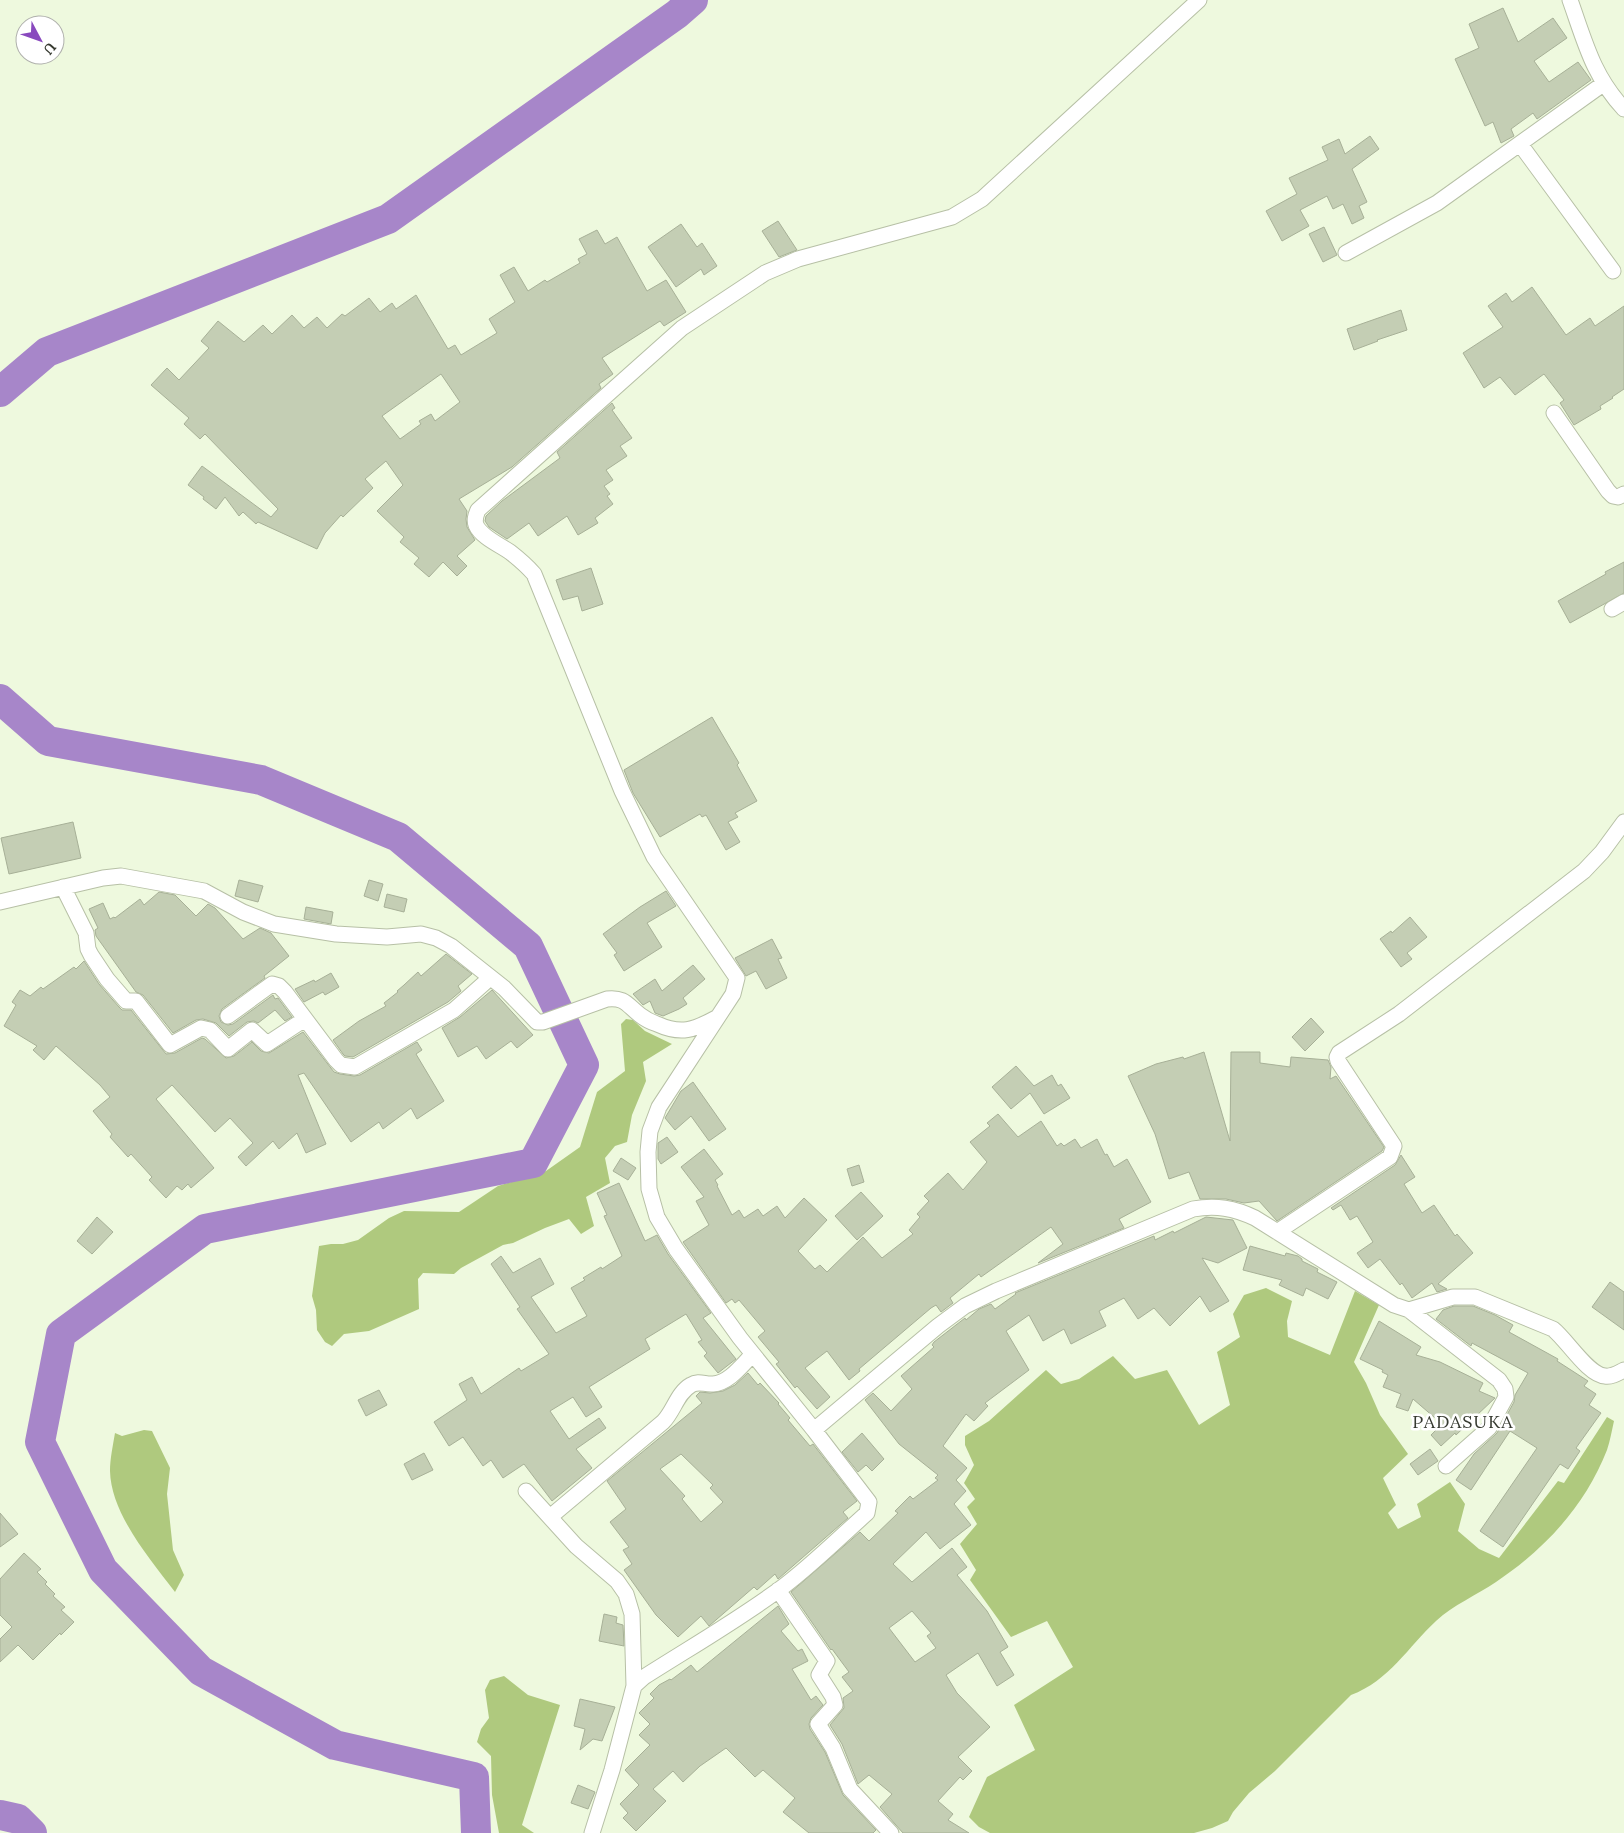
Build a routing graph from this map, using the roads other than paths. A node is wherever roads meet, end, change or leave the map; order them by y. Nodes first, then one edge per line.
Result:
1 (1199, 0) edge
2 (1570, 0) edge
3 (1603, 84) junction
4 (1624, 109) edge
5 (1520, 144) junction
6 (1346, 253) dead end
7 (1613, 271) dead end
8 (1554, 413) dead end
9 (1624, 494) edge
10 (1624, 822) edge
11 (63, 888) junction
12 (0, 902) edge
13 (490, 978) junction
14 (228, 1016) dead end
15 (718, 1018) junction
16 (305, 1019) junction
17 (1277, 1232) junction
18 (1409, 1310) junction
19 (753, 1354) junction
20 (1624, 1370) edge
21 (814, 1430) junction
22 (1446, 1466) dead end
23 (526, 1492) dead end
24 (550, 1517) junction
25 (778, 1590) junction
26 (634, 1686) junction
27 (592, 1833) edge
28 (891, 1833) edge

1 - 15 street
2 - 3 street
3 - 4 street
3 - 5 street
5 - 6 street
5 - 7 street
8 - 9 street
10 - 17 street
11 - 12 street
11 - 13 street
11 - 16 street
13 - 15 street
13 - 16 street
14 - 16 street
15 - 19 street
17 - 18 street
17 - 21 street
18 - 20 street
18 - 22 street
19 - 21 street
19 - 24 street
21 - 25 street
23 - 24 street
24 - 26 street
25 - 26 street
25 - 28 street
26 - 27 street

